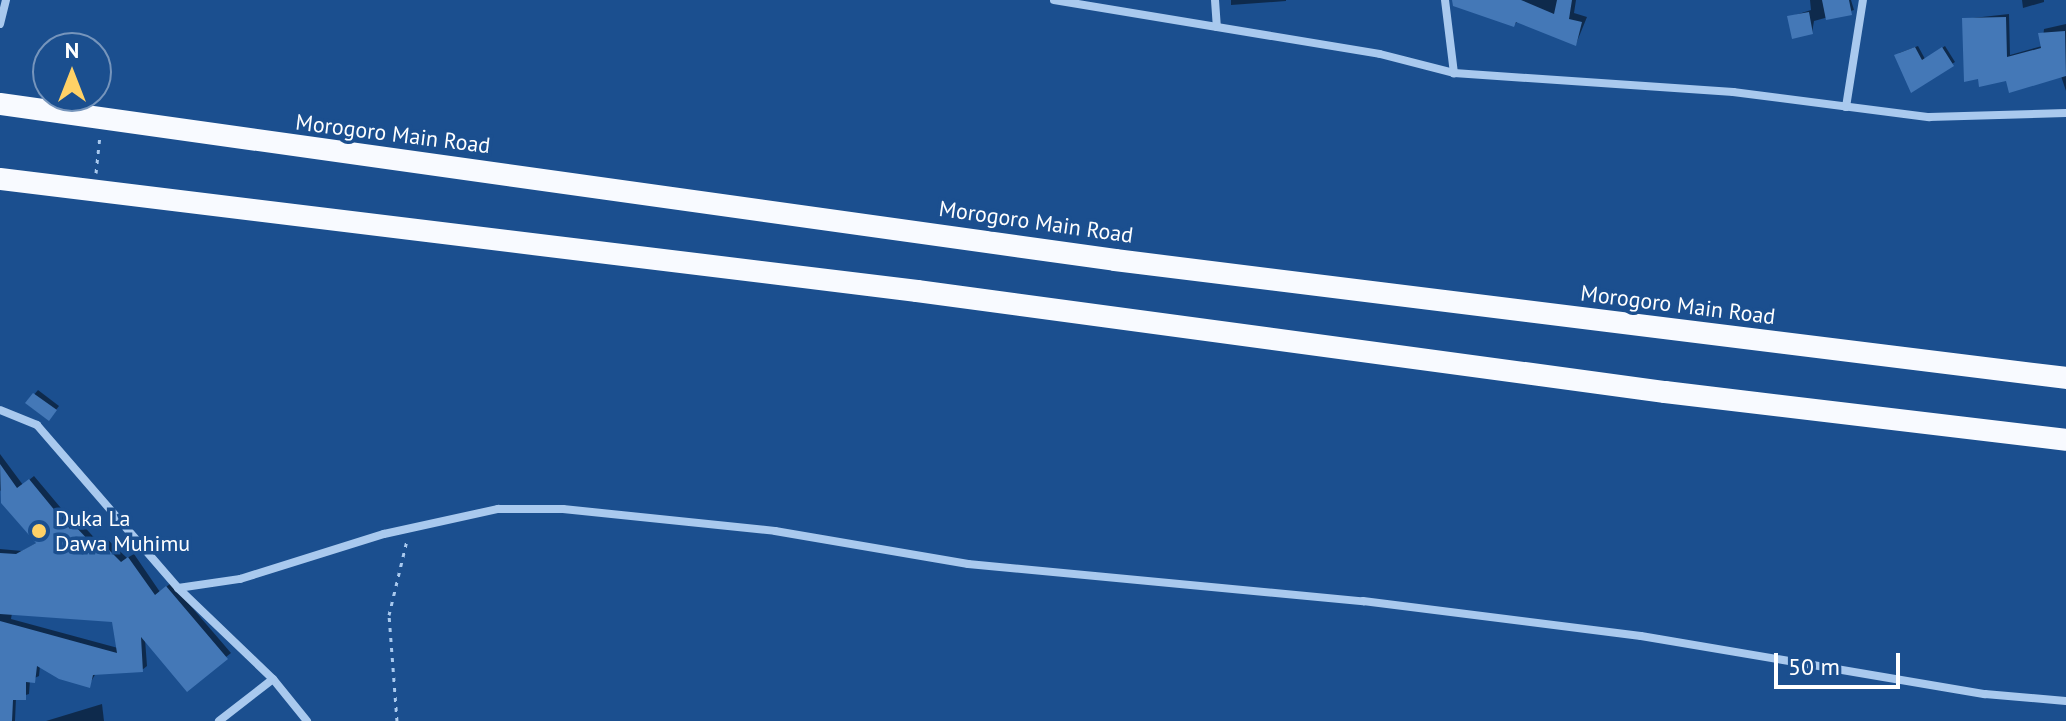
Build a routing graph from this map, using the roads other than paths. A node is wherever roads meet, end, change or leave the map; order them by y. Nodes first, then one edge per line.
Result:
1 (6, 0) edge
2 (1054, 0) edge
3 (1215, 0) edge
4 (1445, 0) edge
5 (1863, 0) edge
6 (1071, 1) edge
7 (0, 24) edge
8 (1217, 27) junction
9 (1454, 73) junction
10 (0, 104) edge
11 (1846, 107) junction
12 (2066, 113) edge
13 (0, 179) edge
14 (2066, 378) edge
15 (0, 410) edge
16 (2066, 440) edge
17 (178, 588) junction
18 (273, 679) junction
19 (2066, 701) edge
20 (219, 721) edge
21 (307, 721) edge

1 - 7 street
2 - 6 street
3 - 8 street
4 - 9 street
5 - 11 street
6 - 8 street
8 - 9 street
9 - 11 street
10 - 14 highway, Morogoro Main Road
11 - 12 street
13 - 16 highway
15 - 17 street
17 - 18 street
17 - 19 street
18 - 20 street
18 - 21 street

